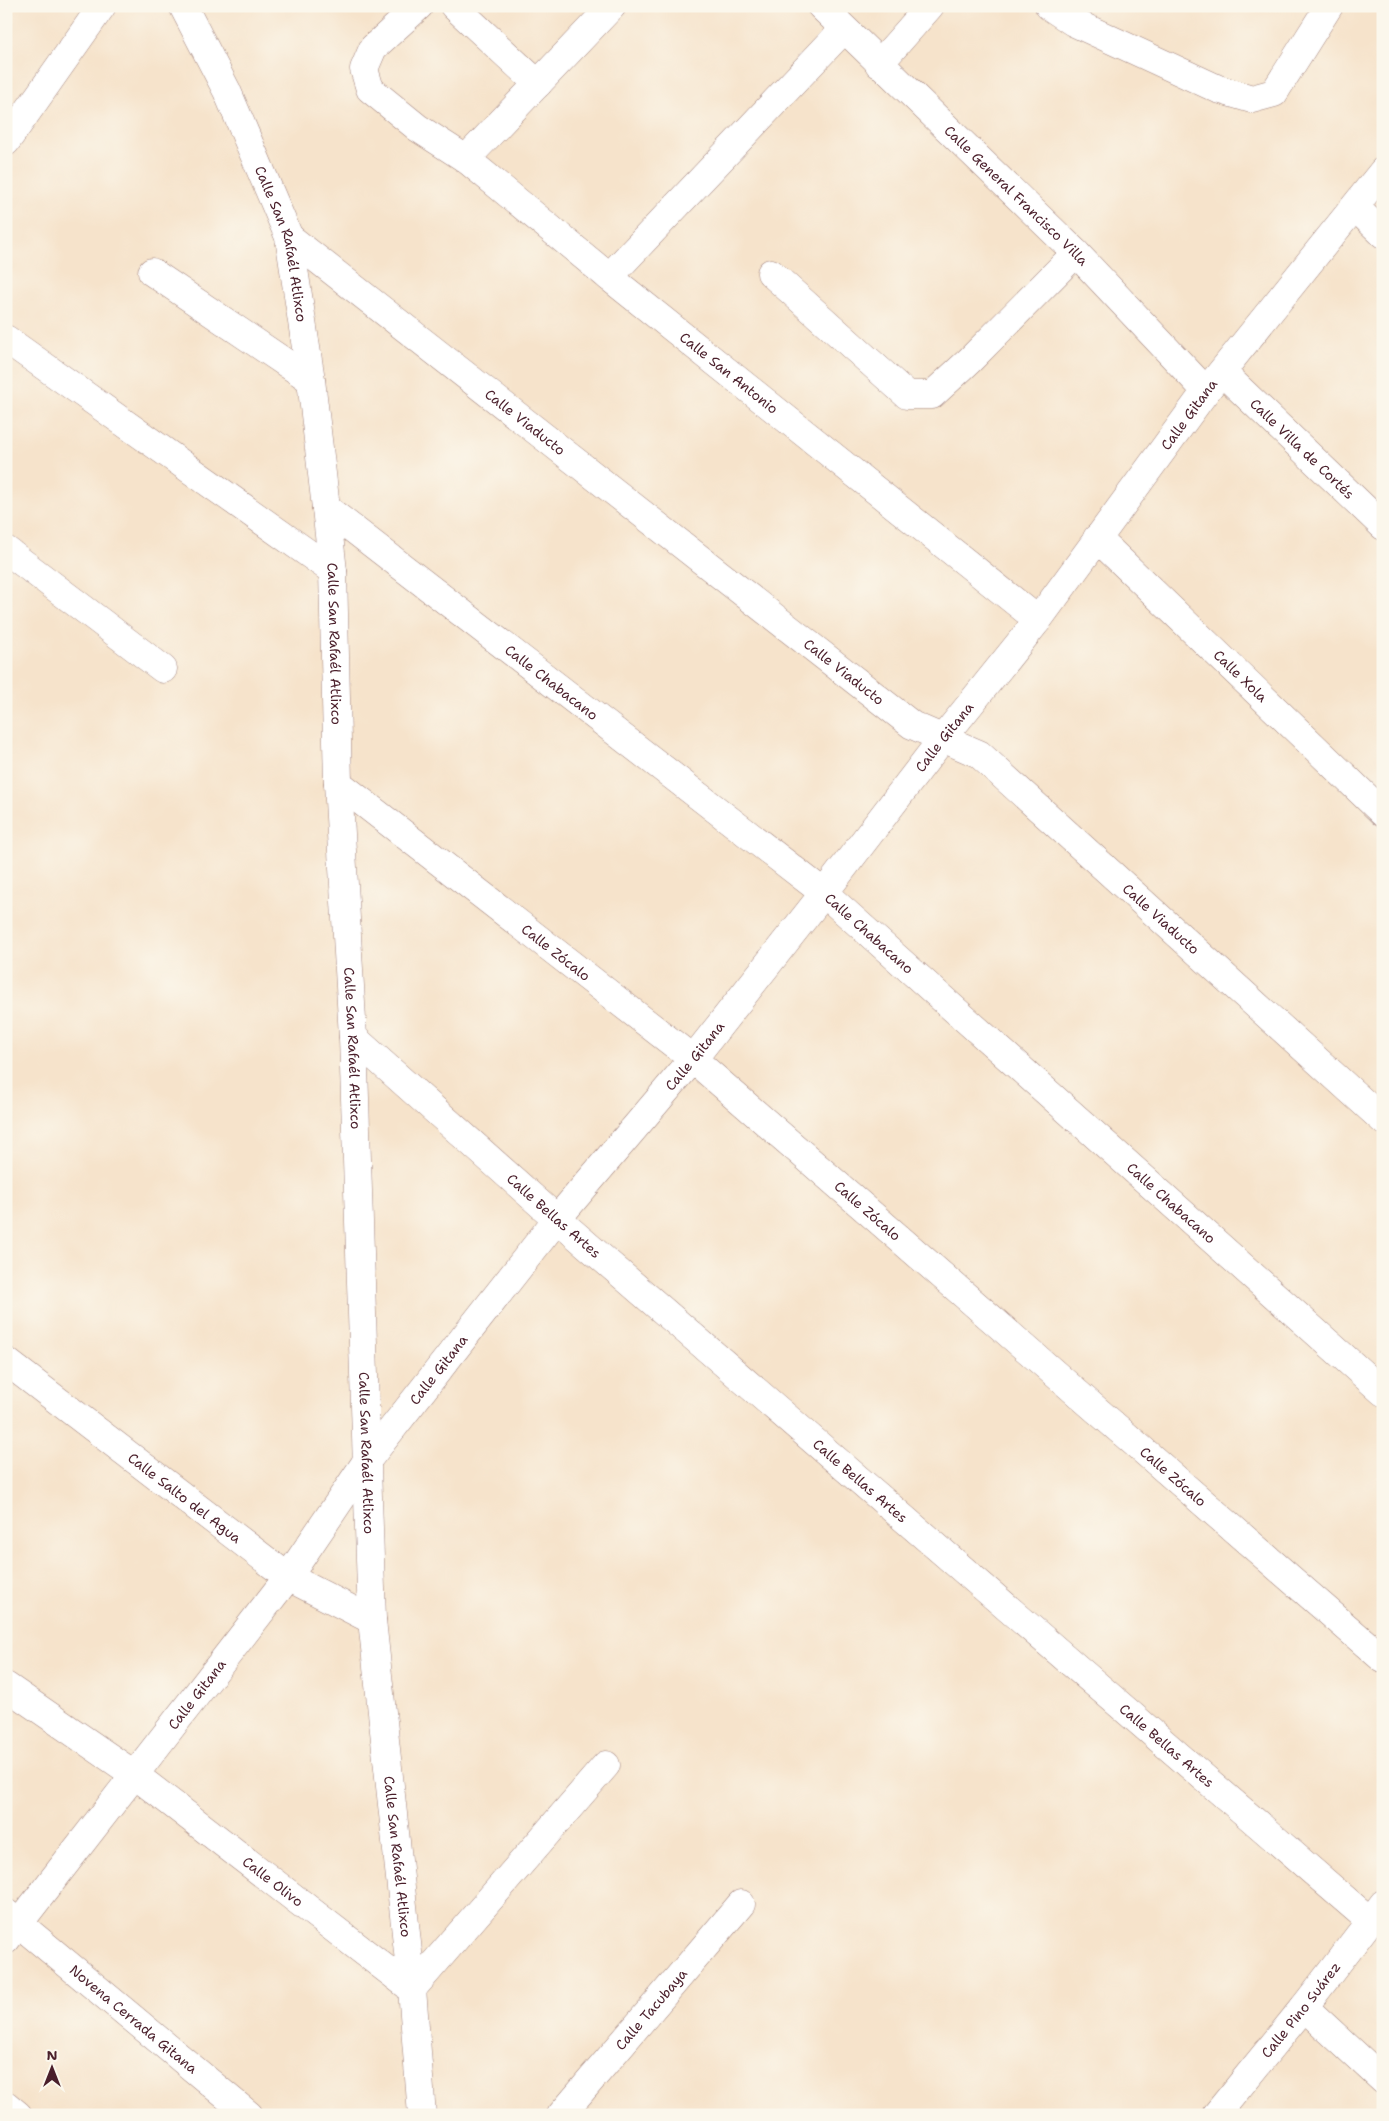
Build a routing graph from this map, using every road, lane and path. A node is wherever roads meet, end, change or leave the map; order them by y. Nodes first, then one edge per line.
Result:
1 (102, 6) edge
2 (183, 6) edge
3 (419, 6) edge
4 (454, 6) edge
5 (612, 6) edge
6 (820, 6) edge
7 (930, 6) edge
8 (1049, 6) edge
9 (1329, 6) edge
10 (1079, 14) edge
11 (843, 30) junction
12 (879, 64) junction
13 (538, 84) junction
14 (6, 142) edge
15 (466, 159) junction
16 (1383, 171) edge
17 (1355, 207) junction
18 (1383, 234) edge
19 (289, 237) junction
20 (1076, 253) junction
21 (152, 272) dead end
22 (771, 273) dead end
23 (608, 277) junction
24 (6, 339) edge
25 (310, 380) junction
26 (1214, 382) junction
27 (326, 508) junction
28 (1383, 526) edge
29 (1097, 538) junction
30 (6, 550) edge
31 (333, 571) junction
32 (1038, 620) junction
33 (163, 669) dead end
34 (944, 738) junction
35 (338, 783) junction
36 (1383, 814) edge
37 (824, 893) junction
38 (354, 1037) junction
39 (693, 1059) junction
40 (1383, 1120) edge
41 (557, 1219) junction
42 (6, 1361) edge
43 (1383, 1392) edge
44 (366, 1462) junction
45 (288, 1577) junction
46 (372, 1620) junction
47 (1383, 1659) edge
48 (6, 1686) edge
49 (606, 1765) dead end
50 (135, 1775) junction
51 (741, 1904) dead end
52 (1376, 1912) edge
53 (11, 1925) edge
54 (412, 1989) junction
55 (1304, 2007) junction
56 (1383, 2080) edge
57 (6, 2105) edge
58 (18, 2115) edge
59 (249, 2115) edge
60 (422, 2115) edge
61 (561, 2115) edge
62 (1216, 2115) edge

1 - 14 street
2 - 19 street, Calle San Rafaél Atlixco
3 - 15 street, Calle San Antonio
4 - 13 street
5 - 13 street
6 - 11 street, Calle General Francisco Villa
7 - 12 street
8 - 10 street
9 - 10 street
11 - 12 street, Calle General Francisco Villa
11 - 23 street
12 - 20 street, Calle General Francisco Villa
13 - 15 street
15 - 23 street, Calle San Antonio
16 - 17 street, Calle Gitana
17 - 18 street
17 - 26 street, Calle Gitana
19 - 25 street, Calle San Rafaél Atlixco
19 - 34 street, Calle Viaducto
20 - 22 street
20 - 26 street, Calle General Francisco Villa
21 - 25 street
23 - 32 street, Calle San Antonio
24 - 31 street
25 - 27 street, Calle San Rafaél Atlixco
26 - 28 street, Calle Villa de Cortés
26 - 29 street, Calle Gitana
27 - 31 street, Calle San Rafaél Atlixco
27 - 37 street, Calle Chabacano
29 - 32 street, Calle Gitana
29 - 36 street, Calle Xola
30 - 33 street
31 - 35 street, Calle San Rafaél Atlixco
32 - 34 street, Calle Gitana
34 - 37 street, Calle Gitana
34 - 40 street, Calle Viaducto
35 - 38 street, Calle San Rafaél Atlixco
35 - 39 street, Calle Zócalo
37 - 39 street, Calle Gitana
37 - 43 street, Calle Chabacano
38 - 41 street, Calle Bellas Artes
38 - 44 street, Calle San Rafaél Atlixco
39 - 41 street, Calle Gitana
39 - 47 street, Calle Zócalo
41 - 44 street, Calle Gitana
41 - 52 street, Calle Bellas Artes
42 - 45 street, Calle Salto del Agua
44 - 45 street, Calle Gitana
44 - 46 street, Calle San Rafaél Atlixco
45 - 46 street, Calle Salto del Agua
45 - 50 street, Calle Gitana
46 - 54 street, Calle San Rafaél Atlixco
48 - 50 street, Calle Olivo
49 - 54 street
50 - 53 street, Calle Gitana
50 - 54 street, Calle Olivo
51 - 61 street, Calle Tacubaya
52 - 55 street, Calle Pino Suárez
53 - 59 street, Novena Cerrada Gitana
54 - 60 street, Calle San Rafaél Atlixco
55 - 56 street
55 - 62 street, Calle Pino Suárez
57 - 58 street

